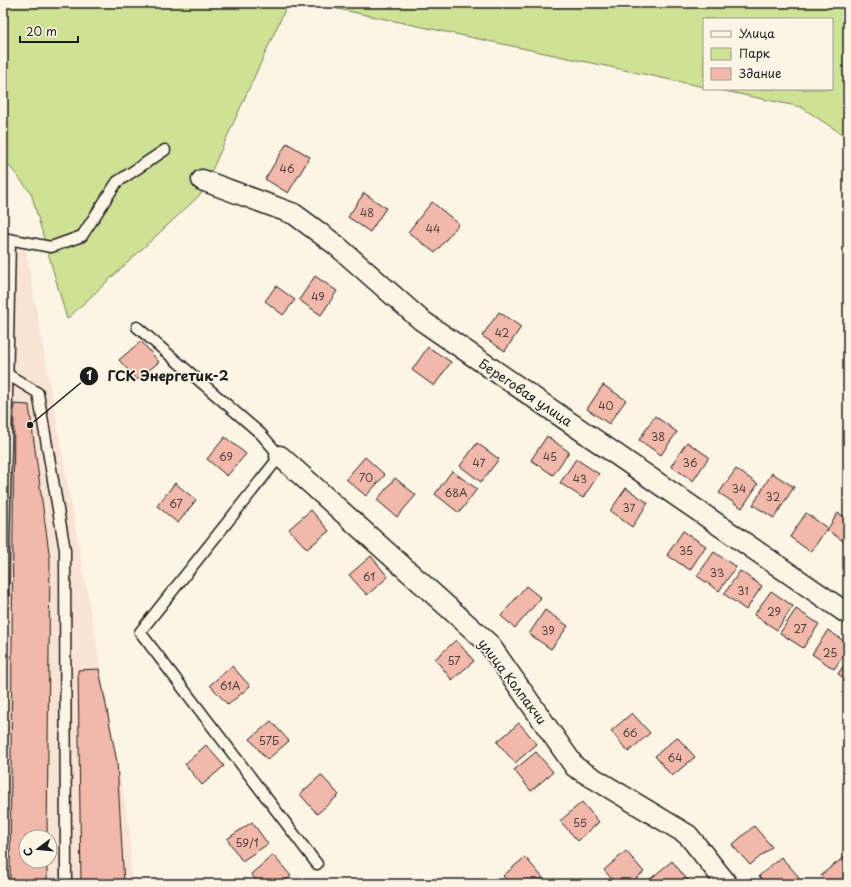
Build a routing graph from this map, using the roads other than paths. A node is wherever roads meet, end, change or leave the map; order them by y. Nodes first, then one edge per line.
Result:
1 (165, 150) dead end
2 (202, 180) dead end
3 (6, 239) edge
4 (137, 328) dead end
5 (8, 374) junction
6 (280, 456) junction
7 (3, 604) edge
8 (848, 614) edge
9 (318, 864) dead end
10 (66, 884) edge
11 (728, 884) edge

1 - 3 lane
2 - 8 street, Береговая улица
3 - 5 lane
4 - 6 lane
5 - 7 lane
5 - 10 lane
6 - 9 lane
6 - 11 street, улица Колпакчи

